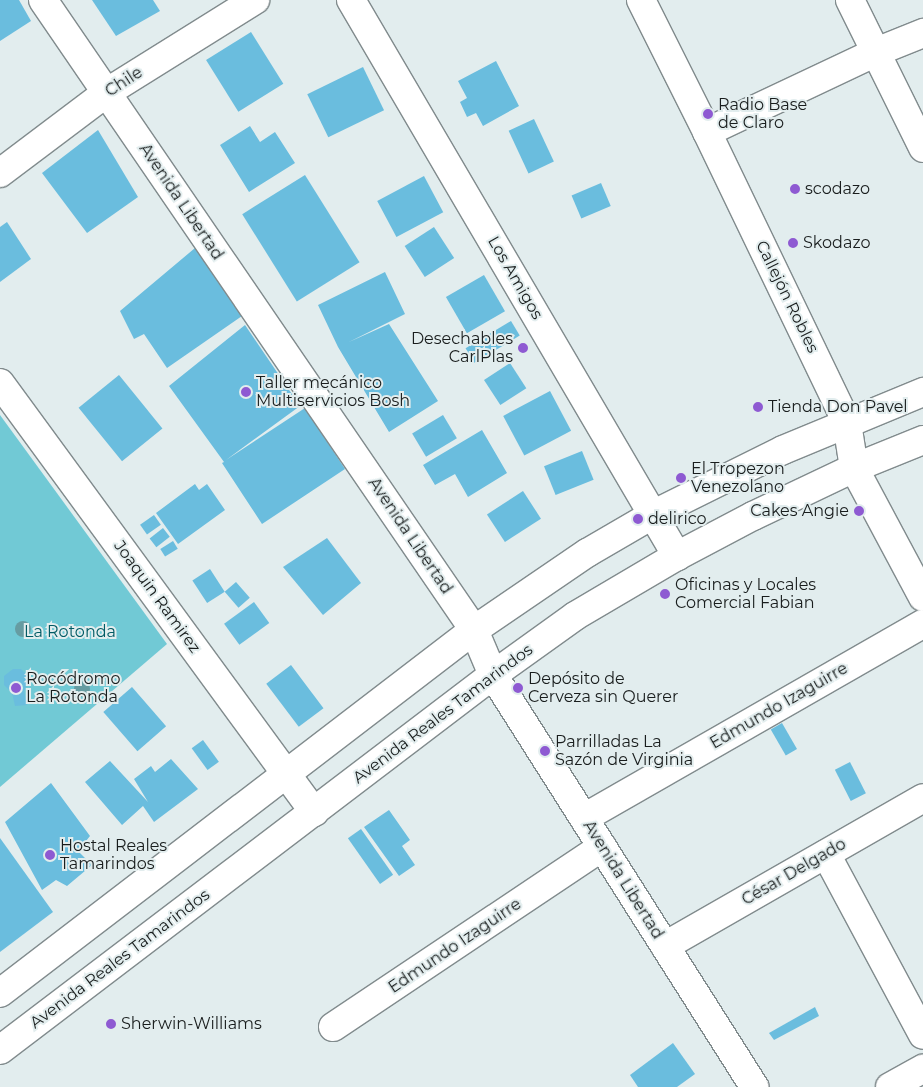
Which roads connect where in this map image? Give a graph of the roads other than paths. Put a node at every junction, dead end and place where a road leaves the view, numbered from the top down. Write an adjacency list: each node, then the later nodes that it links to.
1 (43, 0): 8 (street, Avenida Libertad)
2 (254, 0): 8 (street, Chile)
3 (351, 0): 17 (street, Los Amigos)
4 (641, 0): 9 (street, Callejón Robles)
5 (850, 0): 7 (street)
6 (923, 33): 7 (street)
7 (876, 52): 9 (street); 10 (street)
8 (106, 93): 11 (street, Chile); 21 (street, Avenida Libertad)
9 (708, 132): 14 (street, Callejón Robles)
10 (923, 148)
11 (0, 172)
12 (0, 383): 23 (street, Joaquin Ramirez)
13 (923, 392): 14 (street)
14 (847, 422): 16 (street, Callejón Robles); 17 (street)
15 (923, 440): 16 (street, Avenida Reales Tamarindos)
16 (854, 468): 18 (street, Avenida Reales Tamarindos); 19 (street, Callejón Robles)
17 (654, 514): 18 (street, Los Amigos); 21 (street)
18 (677, 556): 22 (street, Avenida Reales Tamarindos)
19 (923, 597)
20 (923, 624): 26 (street, Edmundo Izaguirre)
21 (474, 630): 22 (street, Avenida Libertad); 23 (street)
22 (493, 675): 25 (street, Avenida Reales Tamarindos); 26 (street, Avenida Libertad)
23 (286, 773): 25 (street, Joaquin Ramirez); 30 (street)
24 (923, 798): 28 (street, César Delgado)
25 (314, 812): 33 (street, Avenida Reales Tamarindos)
26 (584, 818): 27 (street, Avenida Libertad)
27 (602, 847): 29 (street, Avenida Libertad); 31 (street, Edmundo Izaguirre)
28 (826, 854): 29 (street, César Delgado); 32 (street)
29 (665, 946): 35 (street, Avenida Libertad)
30 (0, 993)
31 (333, 1028)
32 (923, 1035)
33 (0, 1050)
34 (923, 1069): 36 (street)
35 (754, 1087)
36 (890, 1087)

